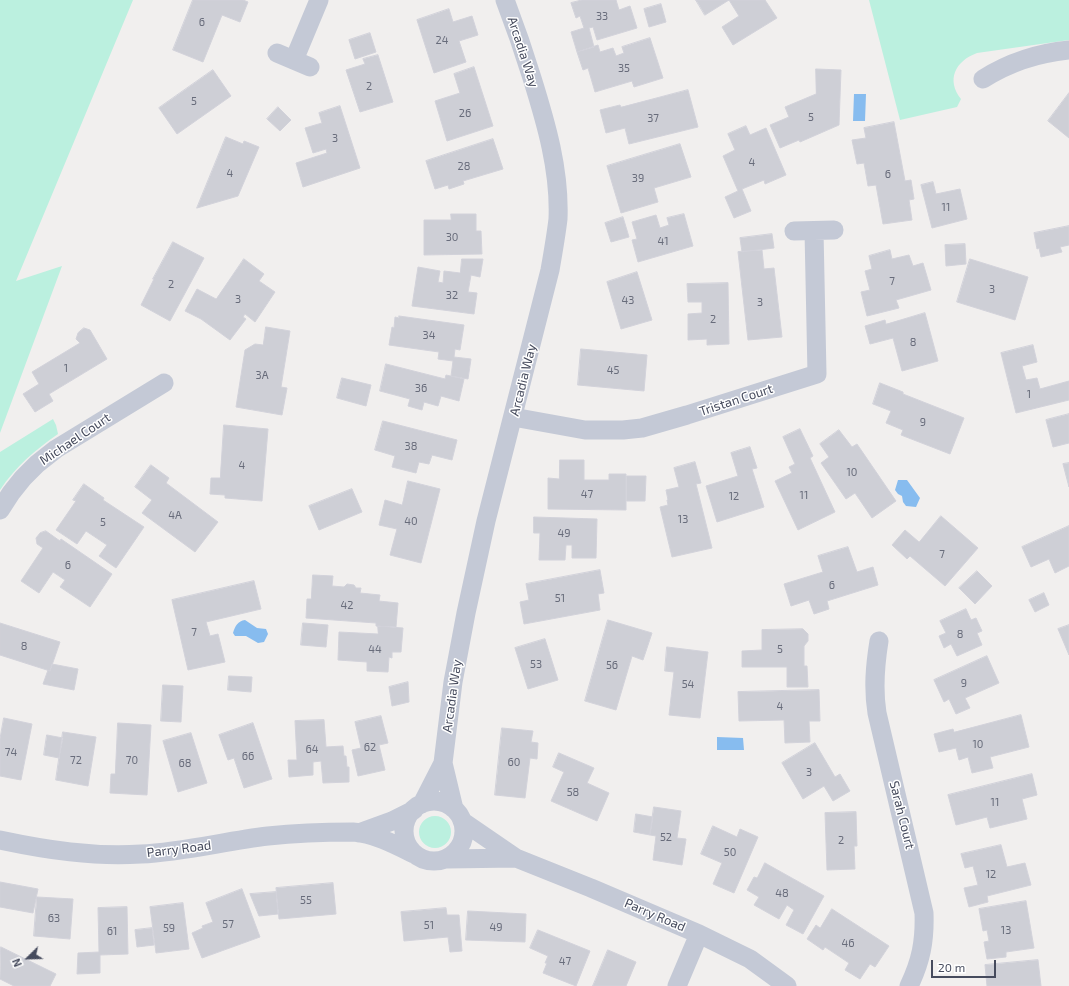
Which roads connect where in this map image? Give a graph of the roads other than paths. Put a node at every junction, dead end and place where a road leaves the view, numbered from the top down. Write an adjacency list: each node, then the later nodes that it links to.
1 (319, 0): 4 (street)
2 (505, 0): 10 (street, Arcadia Way)
3 (1069, 50): 5 (street)
4 (293, 60)
5 (983, 78)
6 (834, 230): 8 (street)
7 (794, 231): 8 (street)
8 (814, 231): 10 (street, Tristan Court)
9 (164, 383): 11 (street, Michael Court)
10 (513, 417): 13 (street, Arcadia Way)
11 (0, 510)
12 (879, 641): 24 (street, Sarah Court)
13 (444, 762): 14 (street, Arcadia Way); 15 (street, Arcadia Way)
14 (418, 807): 15 (street); 16 (street, Parry Road); 18 (street)
15 (458, 815): 19 (street); 20 (street, Parry Road)
16 (359, 833): 17 (street, Parry Road); 18 (street, Parry Road)
17 (0, 840)
18 (414, 854): 19 (street)
19 (447, 858): 20 (street, Parry Road)
20 (516, 858): 21 (street, Parry Road)
21 (699, 934): 22 (street); 23 (street, Parry Road)
22 (677, 986)
23 (787, 986)
24 (909, 986)

